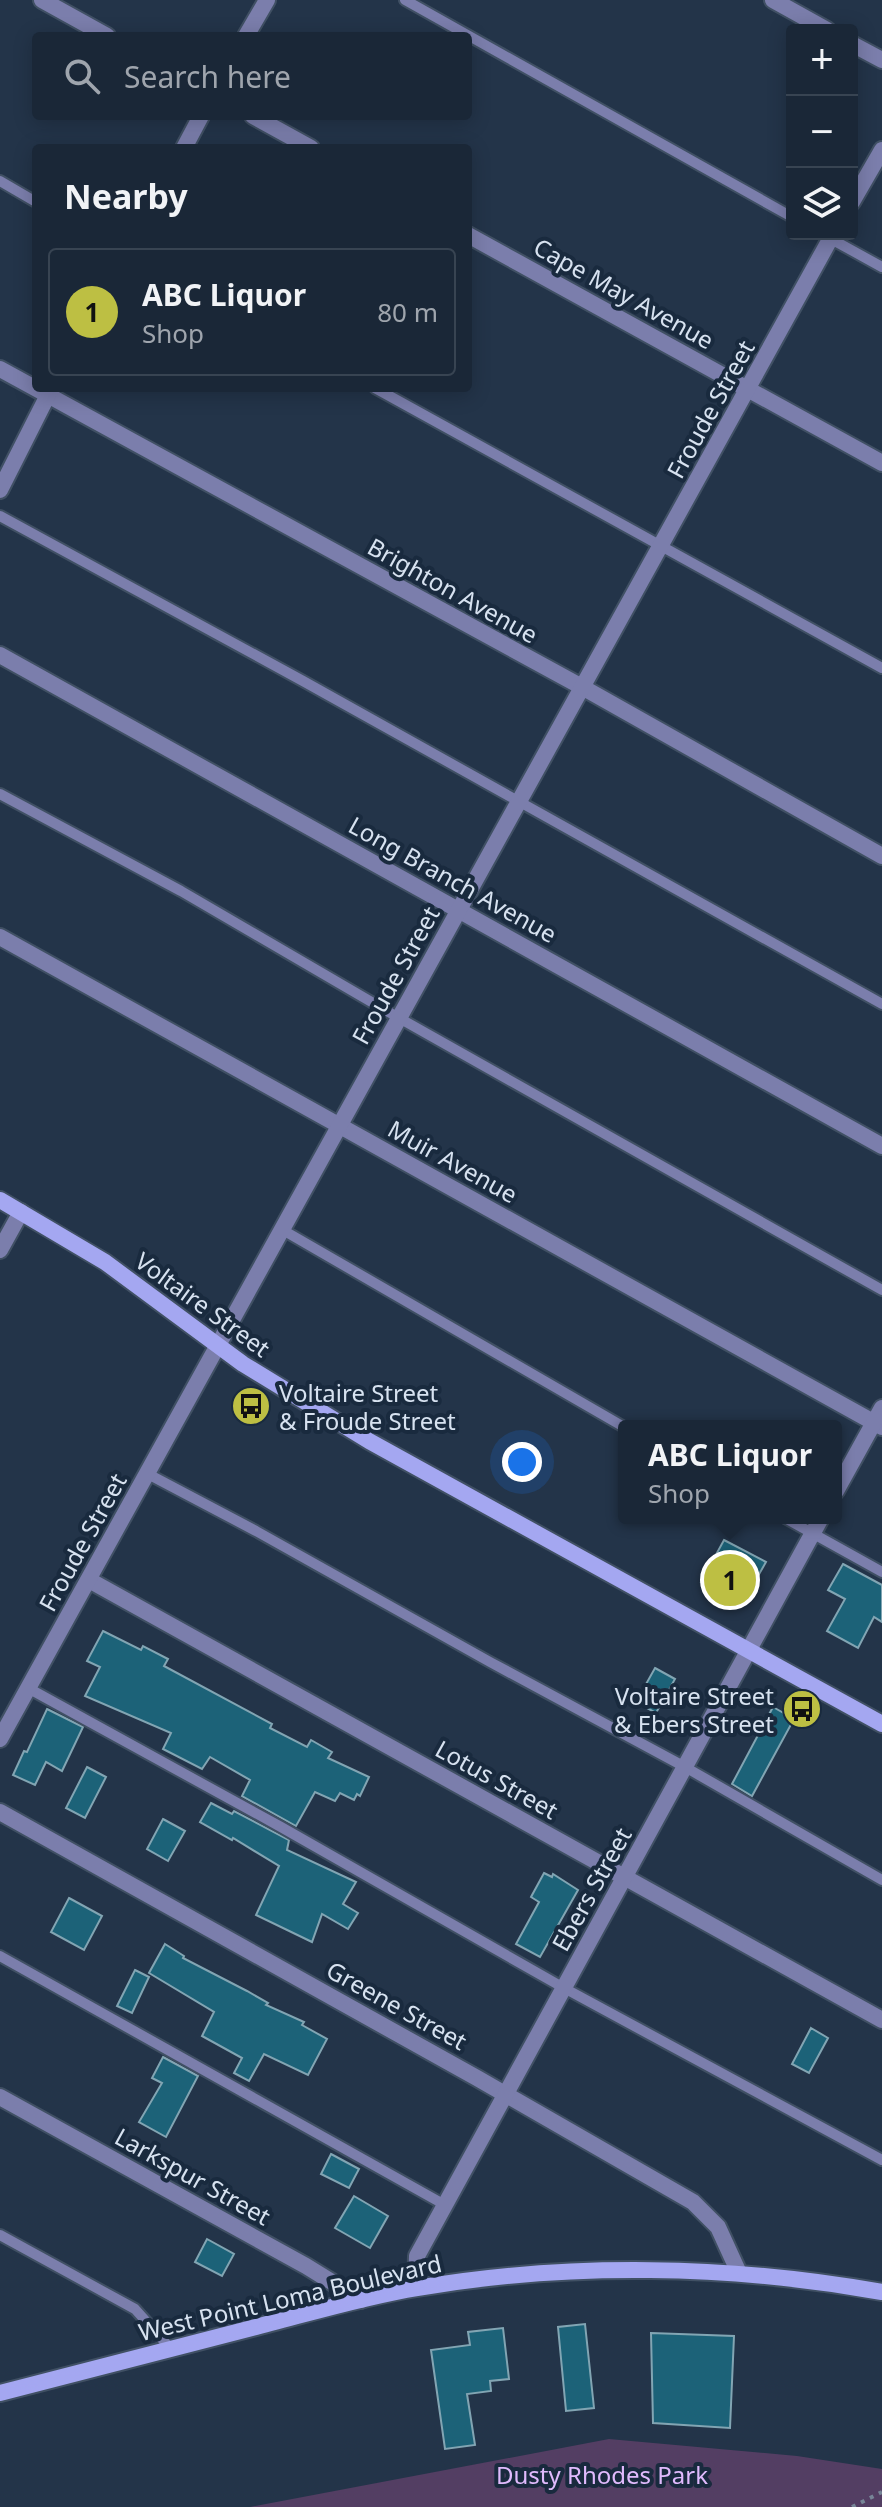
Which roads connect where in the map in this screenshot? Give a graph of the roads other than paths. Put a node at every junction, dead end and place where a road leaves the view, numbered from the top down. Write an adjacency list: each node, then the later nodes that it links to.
1 (42, 0): 6 (street)
2 (267, 0): 7 (street)
3 (405, 0): 8 (lane)
4 (773, 0): 5 (street)
5 (816, 24)
6 (100, 32)
7 (248, 32)
8 (462, 32)
9 (472, 38): 20 (lane)
10 (858, 47): 11 (street)
11 (882, 60)
12 (199, 120): 14 (street)
13 (260, 120): 15 (street)
14 (186, 144)
15 (304, 144)
16 (882, 150): 18 (street)
17 (0, 181): 19 (lane)
18 (858, 192)
19 (32, 200)
20 (786, 214)
21 (472, 237): 27 (street, Cape May Avenue)
22 (826, 240): 27 (street, Froude Street)
23 (837, 240): 24 (lane)
24 (882, 267)
25 (0, 369): 26 (street, Brighton Avenue)
26 (32, 384)
27 (748, 389): 30 (street, Cape May Avenue); 33 (street, Froude Street)
28 (50, 392): 31 (street); 36 (street, Brighton Avenue)
29 (382, 392): 33 (lane)
30 (882, 463)
31 (0, 490)
32 (0, 516): 38 (lane)
33 (663, 546): 35 (lane); 36 (street, Froude Street)
34 (0, 655): 40 (street, Long Branch Avenue)
35 (882, 668)
36 (582, 687): 38 (street, Froude Street); 39 (street, Brighton Avenue)
37 (0, 794): 43 (lane)
38 (517, 803): 40 (street, Froude Street); 42 (lane)
39 (882, 856)
40 (459, 910): 43 (street, Froude Street); 45 (street, Long Branch Avenue)
41 (0, 937): 44 (street, Muir Avenue)
42 (882, 1004)
43 (399, 1018): 44 (street, Froude Street); 50 (lane)
44 (339, 1125): 48 (street, Froude Street); 52 (street, Muir Avenue)
45 (882, 1146)
46 (0, 1200): 47 (main road, Voltaire Street)
47 (21, 1212): 49 (street); 51 (main road, Voltaire Street)
48 (281, 1229): 51 (street, Froude Street); 53 (lane)
49 (0, 1250)
50 (882, 1290)
51 (219, 1348): 54 (street, Froude Street); 61 (main road, Voltaire Street)
52 (879, 1419): 55 (street)
53 (618, 1424)
54 (148, 1474): 60 (street, Froude Street); 65 (lane)
55 (842, 1481)
56 (796, 1524): 58 (lane)
57 (818, 1524): 58 (street, Ebers Street)
58 (814, 1534): 59 (lane); 61 (street, Ebers Street)
59 (882, 1572)
60 (89, 1580): 62 (street, Froude Street); 67 (street, Lotus Street)
61 (748, 1651): 63 (main road, Voltaire Street); 65 (street, Ebers Street)
62 (28, 1688): 64 (street, Froude Street); 70 (lane)
63 (882, 1724)
64 (0, 1739)
65 (685, 1767): 67 (street, Ebers Street); 68 (lane)
66 (0, 1812): 72 (street, Greene Street)
67 (625, 1877): 70 (street, Ebers Street); 71 (street, Lotus Street)
68 (882, 1880)
69 (0, 1956): 75 (lane)
70 (564, 1988): 72 (street, Ebers Street); 74 (lane)
71 (882, 2020)
72 (506, 2094): 75 (street, Ebers Street); 77 (street, Greene Street)
73 (0, 2097): 80 (street, Larkspur Street)
74 (882, 2160)
75 (445, 2205): 78 (street, Ebers Street)
76 (0, 2235): 81 (lane)
77 (739, 2273): 78 (main road, West Point Loma Boulevard); 79 (main road, West Point Loma Boulevard)
78 (416, 2288): 80 (main road, West Point Loma Boulevard)
79 (882, 2292)
80 (361, 2300): 81 (main road, West Point Loma Boulevard)
81 (171, 2349): 82 (main road, West Point Loma Boulevard)
82 (0, 2393)

